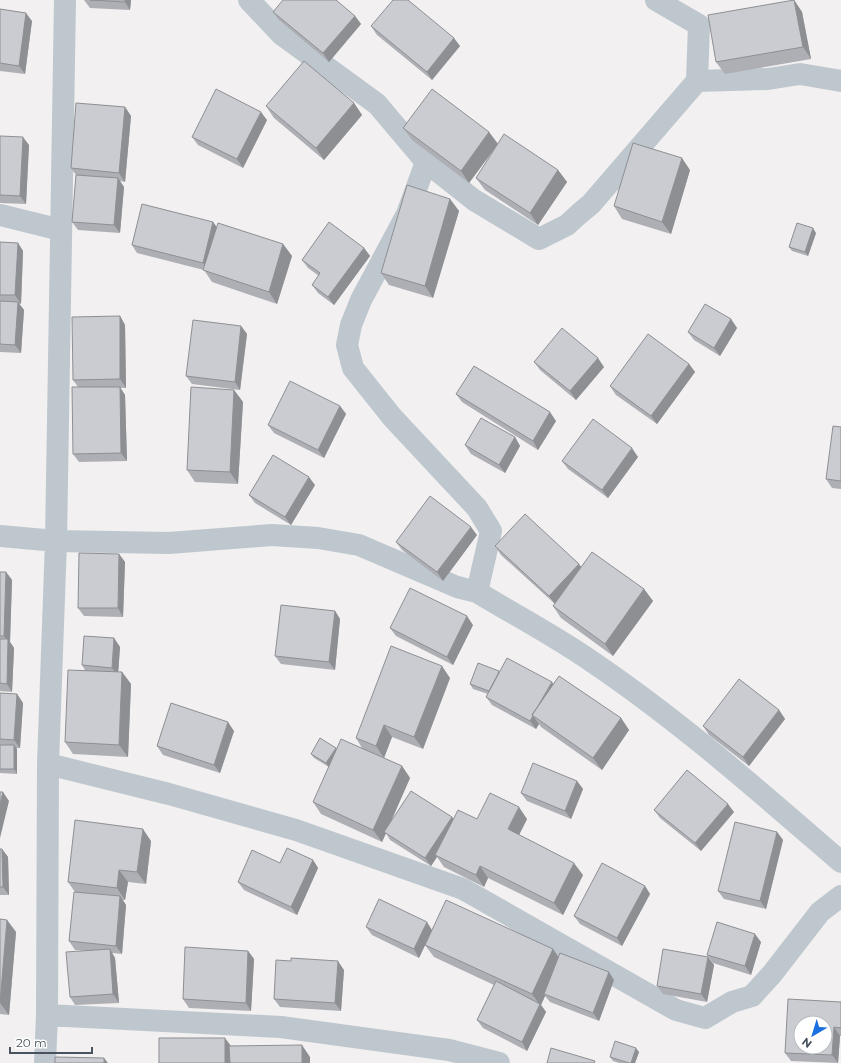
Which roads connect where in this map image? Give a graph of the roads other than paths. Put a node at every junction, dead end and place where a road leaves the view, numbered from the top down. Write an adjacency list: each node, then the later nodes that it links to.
1 (65, 0): 8 (street)
2 (249, 0): 6 (street)
3 (656, 0): 4 (street)
4 (697, 81): 5 (street); 6 (street)
5 (841, 81)
6 (426, 162): 11 (street)
7 (0, 215): 8 (street)
8 (61, 230): 10 (street)
9 (0, 536): 10 (street)
10 (56, 541): 11 (street); 12 (street)
11 (477, 592): 13 (street)
12 (48, 764): 14 (street); 15 (street)
13 (841, 862)
14 (841, 896)
15 (47, 1015): 16 (street); 17 (street)
16 (45, 1063)
17 (499, 1063)

